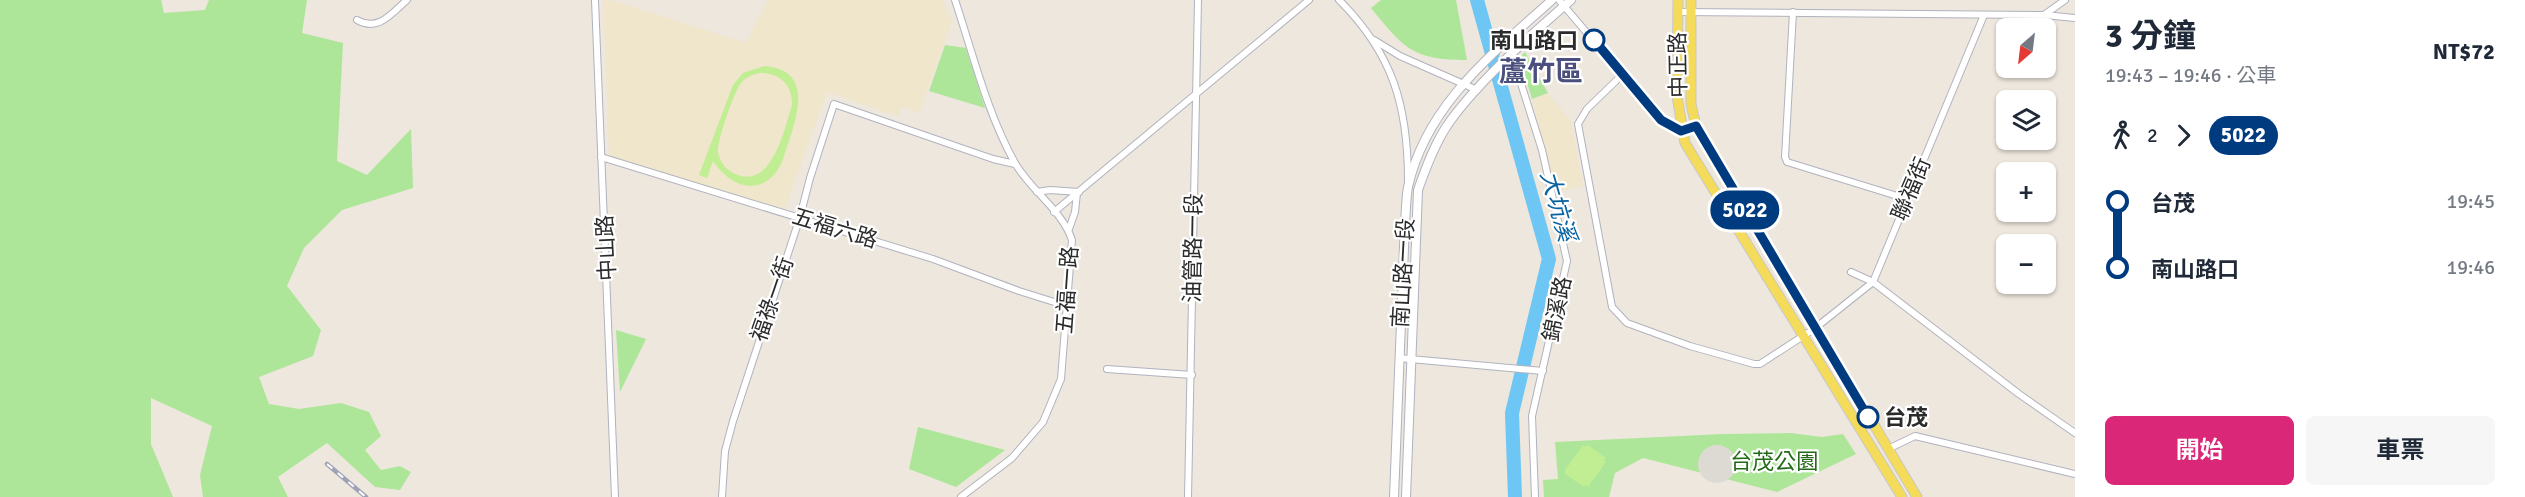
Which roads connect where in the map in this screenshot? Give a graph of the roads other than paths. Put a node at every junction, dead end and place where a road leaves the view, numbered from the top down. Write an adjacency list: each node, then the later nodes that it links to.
1 (407, 0): 18 (street)
2 (595, 0): 27 (street, 中山路)
3 (955, 0): 28 (street, 五福一路)
4 (1198, 0): 24 (street, 油管路一段)
5 (1309, 0): 24 (street)
6 (1340, 0): 19 (street)
7 (1552, 0): 22 (street, 南山路一段)
8 (1678, 0): 12 (main road, 中正路)
9 (1691, 0): 14 (main road, 中正路)
10 (2066, 0): 16 (street)
11 (1565, 2): 20 (street); 21 (street)
12 (1678, 12): 14 (street); 26 (main road, 中正路)
13 (1792, 12): 14 (street); 15 (street); 32 (street)
14 (1691, 13): 25 (main road, 中正路)
15 (1984, 15): 16 (street); 32 (street, 聯福街)
16 (2044, 15): 17 (street)
17 (2075, 18)
18 (357, 20)
19 (1374, 40): 22 (street); 29 (street)
20 (1509, 58): 23 (street, 南山路一段); 44 (street, 錦溪路)
21 (1623, 74): 26 (street); 40 (street, 聯福街)
22 (1464, 84): 23 (street); 29 (street, 南山路一段)
23 (1477, 90): 42 (street, 南山路一段)
24 (1195, 95): 31 (street); 45 (street, 油管路一段)
25 (1696, 126): 26 (street); 39 (main road, 中正路)
26 (1681, 131): 40 (main road, 中正路)
27 (601, 156): 34 (street, 五福六路); 49 (street, 中山路)
28 (1015, 164): 30 (street, 五福一路); 34 (street, 福祿一街)
29 (1408, 189): 41 (street, 南山路一段)
30 (1037, 192): 31 (street); 33 (street, 五福一路)
31 (1078, 192): 33 (street); 35 (street)
32 (1907, 199): 37 (street, 聯福街)
33 (1054, 212): 35 (street, 五福一路)
34 (800, 217): 38 (street, 五福六路); 50 (street, 福祿一街)
35 (1068, 229): 38 (street, 五福一路)
36 (1851, 272): 37 (street)
37 (1873, 282): 39 (street, 聯福街); 46 (street)
38 (1067, 306): 51 (street, 五福一路)
39 (1814, 329): 40 (street, 聯福街); 47 (main road, 中正路)
40 (1803, 335): 56 (main road, 中正路)
41 (1399, 358): 42 (street); 53 (street, 南山路一段)
42 (1410, 359): 44 (street); 54 (street, 南山路一段)
43 (1107, 369): 45 (street)
44 (1543, 371): 55 (street, 錦溪路)
45 (1192, 375): 52 (street, 油管路一段)
46 (2075, 433)
47 (1887, 448): 48 (street); 57 (main road, 中正路)
48 (2075, 474)
49 (615, 497)
50 (722, 497)
51 (961, 497)
52 (1188, 497)
53 (1394, 497)
54 (1406, 497)
55 (1535, 497)
56 (1902, 497)
57 (1917, 497)

